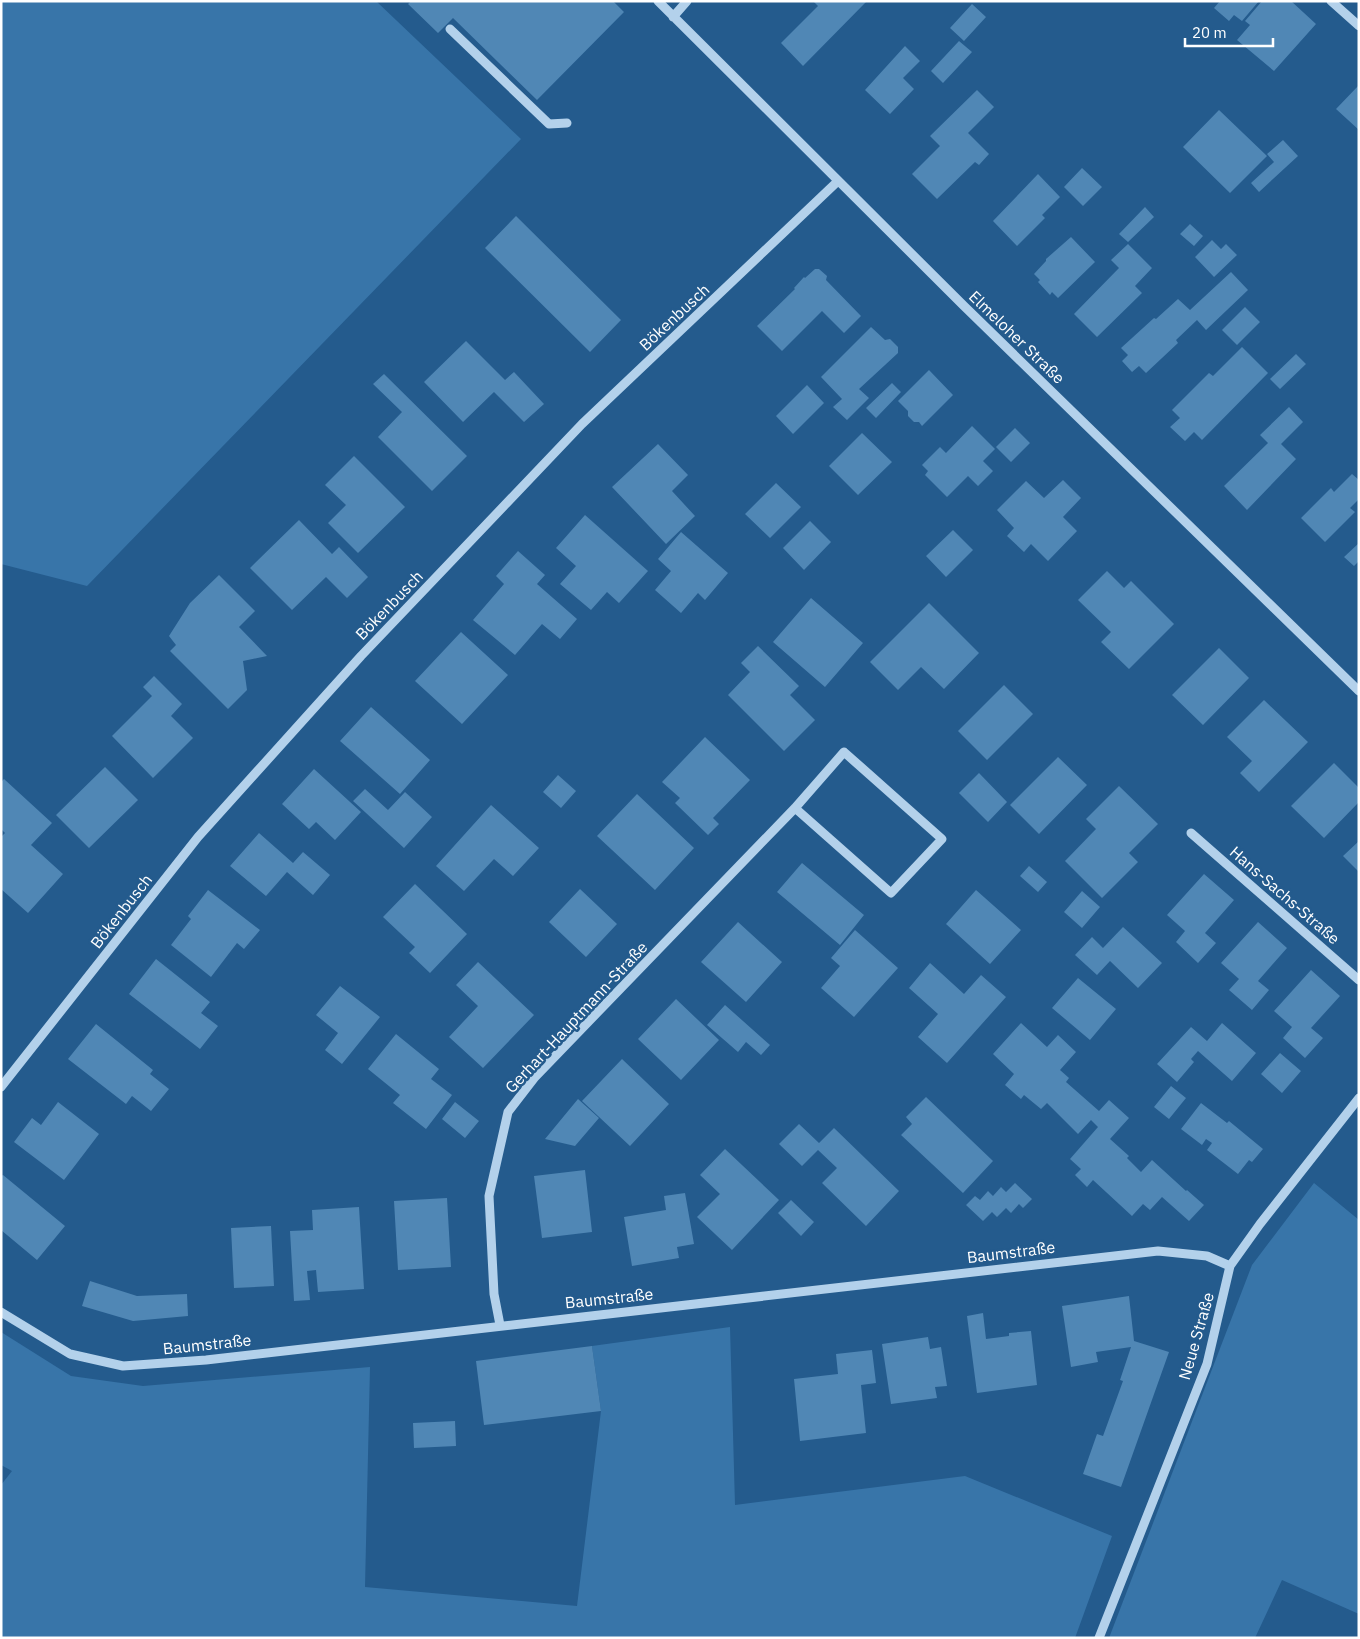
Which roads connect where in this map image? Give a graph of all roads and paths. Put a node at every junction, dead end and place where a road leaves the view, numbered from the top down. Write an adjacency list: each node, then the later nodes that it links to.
1 (658, 1): 4 (street, Elmeloher Straße)
2 (687, 1): 4 (street)
3 (1331, 1): 5 (street)
4 (673, 16): 8 (street, Elmeloher Straße)
5 (1359, 26)
6 (450, 28): 7 (street)
7 (567, 122)
8 (838, 181): 9 (street, Elmeloher Straße); 13 (street, Bökenbusch)
9 (1359, 691)
10 (795, 808): 10 (street, Gerhart-Hauptmann-Straße); 17 (street, Gerhart-Hauptmann-Straße)
11 (1191, 833): 12 (street, Hans-Sachs-Straße)
12 (1359, 980)
13 (1, 1087)
14 (1359, 1098): 15 (street, Neue Straße)
15 (1230, 1266): 17 (street, Baumstraße); 18 (street, Neue Straße)
16 (1, 1312): 17 (street, Baumstraße)
17 (500, 1326)
18 (1099, 1638)

